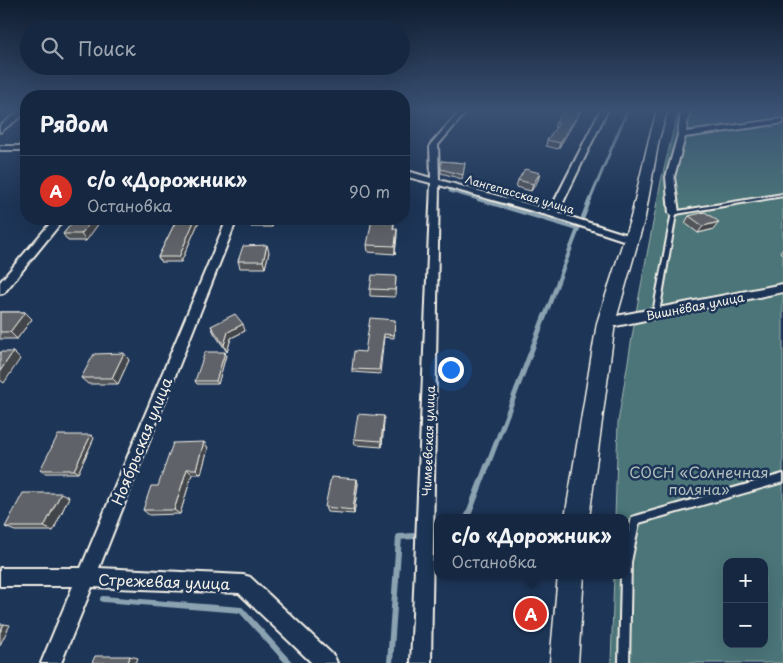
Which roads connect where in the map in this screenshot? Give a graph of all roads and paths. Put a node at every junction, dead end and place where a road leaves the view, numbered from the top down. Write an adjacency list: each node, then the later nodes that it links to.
1 (437, 142): 8 (street, Чимеевская улица)
2 (589, 142): 11 (street)
3 (653, 142): 14 (street)
4 (680, 142): 10 (street)
5 (0, 148): 6 (street)
6 (20, 148)
7 (410, 174): 8 (street, Лангепасская улица)
8 (435, 182): 11 (street, Лангепасская улица); 28 (street, Чимеевская улица)
9 (783, 195): 10 (lane)
10 (674, 213): 17 (lane)
11 (553, 214): 14 (street, Лангепасская улица)
12 (54, 225): 16 (street)
13 (230, 225): 23 (street, Ноябрьская улица)
14 (630, 239): 18 (street)
15 (783, 288): 17 (street, Вишнёвая улица)
16 (0, 290)
17 (656, 313): 18 (street, Вишнёвая улица)
18 (606, 323): 20 (street)
19 (783, 478): 21 (lane)
20 (578, 514)
21 (629, 548)
22 (0, 577): 23 (street, Стрежевая улица)
23 (85, 578): 26 (street, Ноябрьская улица); 27 (street, Стрежевая улица)
24 (571, 579): 29 (street)
25 (626, 579): 30 (lane)
26 (51, 663)
27 (327, 663)
28 (421, 663)
29 (564, 663)
30 (624, 663)

